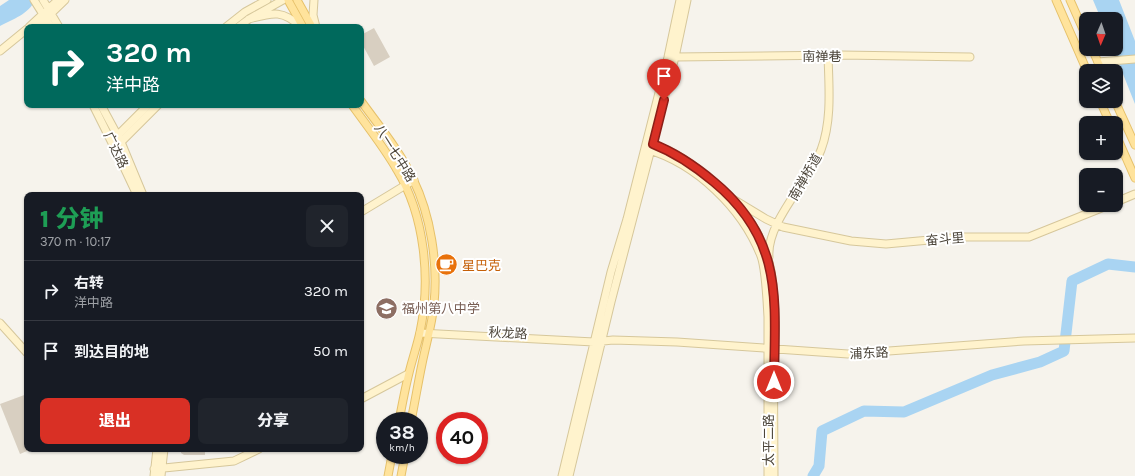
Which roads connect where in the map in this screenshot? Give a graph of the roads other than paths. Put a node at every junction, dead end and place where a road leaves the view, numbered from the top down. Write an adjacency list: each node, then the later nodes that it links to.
1 (34, 0): 16 (street)
2 (43, 0): 16 (street)
3 (58, 0): 16 (street)
4 (65, 0): 16 (street)
5 (259, 0): 15 (street)
6 (267, 0): 15 (street)
7 (283, 0): 17 (street)
8 (288, 0): 26 (main road)
9 (297, 0): 27 (main road)
10 (314, 0): 28 (street)
11 (680, 0): 49 (street)
12 (687, 0): 35 (street)
13 (1056, 0): 39 (main road)
14 (1070, 0): 18 (main road)
15 (245, 12): 23 (street)
16 (48, 14): 19 (street); 20 (street); 21 (street); 22 (street)
17 (249, 19): 24 (street); 25 (street)
18 (1079, 20)
19 (33, 24)
20 (40, 24)
21 (50, 24)
22 (56, 24)
23 (230, 24)
24 (242, 24)
25 (298, 24)
26 (300, 24)
27 (310, 24)
28 (316, 24)
29 (24, 31): 31 (street)
30 (24, 37): 34 (street)
31 (0, 51)
32 (828, 56): 35 (street, 南禅巷); 36 (street, 南禅巷); 61 (street, 南禅桥道)
33 (1095, 56): 38 (main road)
34 (0, 57)
35 (675, 57): 49 (street)
36 (970, 57)
37 (1135, 59): 38 (street)
38 (1098, 62)
39 (1084, 64)
40 (364, 104): 52 (main road, 八一七中路)
41 (95, 108): 47 (street, 广达路)
42 (102, 108): 47 (street, 广达路)
43 (145, 108): 47 (street)
44 (155, 108): 47 (street)
45 (354, 108): 53 (main road, 八一七中路)
46 (1118, 108): 48 (main road)
47 (116, 142): 54 (street, 广达路); 55 (street, 广达路)
48 (1135, 145)
49 (648, 146): 57 (street, 太平二路); 67 (street); 69 (street, 太平二路)
50 (1123, 151): 51 (main road)
51 (1135, 178)
52 (414, 180): 53 (street); 65 (main road, 八一七中路)
53 (405, 185): 59 (street); 64 (main road, 八一七中路)
54 (136, 192)
55 (141, 192)
56 (1135, 194): 58 (street)
57 (733, 199): 61 (street, 奋斗里); 62 (street, 太平二路)
58 (1123, 199)
59 (364, 210)
60 (1092, 212): 61 (street, 奋斗里)
61 (777, 225): 62 (street, 南禅桥道)
62 (769, 262): 69 (street, 太平二路)
63 (0, 323): 68 (street)
64 (420, 330): 65 (street, 秋龙路); 70 (main road, 八一七中路)
65 (430, 331): 67 (street, 秋龙路); 73 (main road, 八一七中路)
66 (1135, 338): 69 (street, 浦东路)
67 (597, 340): 69 (street, 浦东路); 82 (street); 83 (street)
68 (24, 350)
69 (771, 350): 84 (street, 太平二路); 85 (street, 太平二路)
70 (408, 374): 71 (street); 72 (main road, 八一七中路)
71 (364, 397)
72 (401, 412)
73 (413, 412)
74 (157, 452): 79 (street)
75 (163, 452): 79 (street)
76 (253, 452): 79 (street)
77 (390, 464): 80 (main road)
78 (403, 464): 81 (main road)
79 (158, 472)
80 (388, 476)
81 (401, 476)
82 (562, 476)
83 (569, 476)
84 (768, 476)
85 (774, 476)

